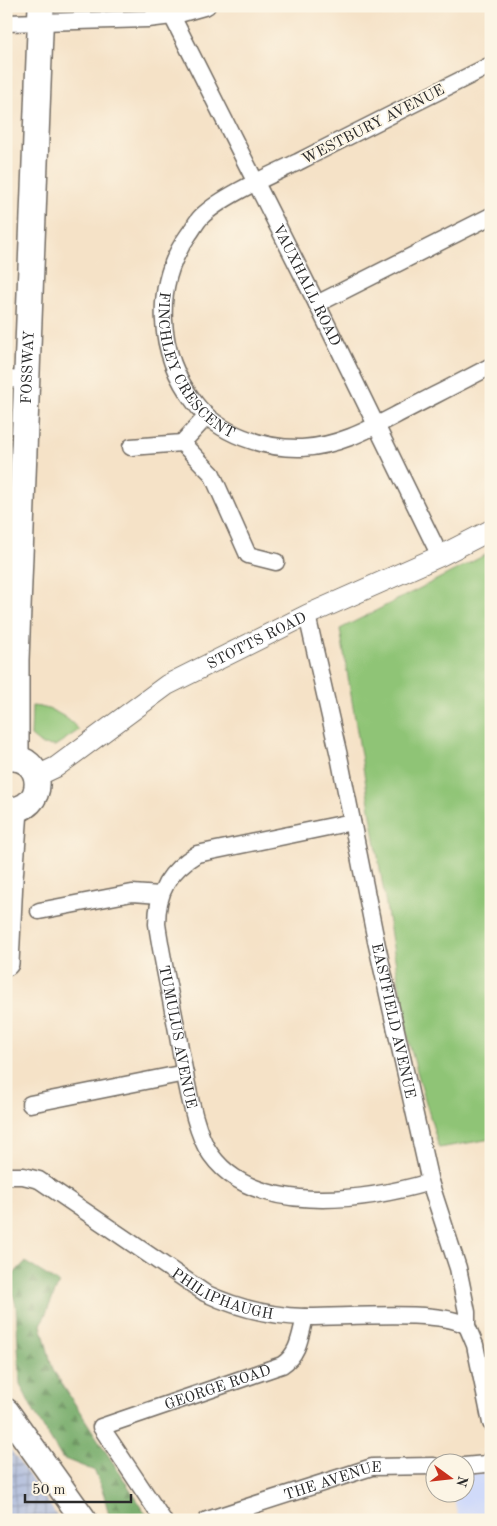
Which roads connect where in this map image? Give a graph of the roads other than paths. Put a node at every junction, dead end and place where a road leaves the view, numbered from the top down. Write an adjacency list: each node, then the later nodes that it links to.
1 (206, 6): 3 (street)
2 (41, 14): 3 (street); 4 (street); 10 (main road, FOSSWAY)
3 (172, 16): 6 (street, VAUXHALL ROAD)
4 (6, 23)
5 (491, 65): 6 (street, WESTBURY AVENUE)
6 (255, 183): 8 (street, VAUXHALL ROAD); 11 (street, FINCHLEY CRESCENT)
7 (491, 216): 8 (street)
8 (317, 304): 12 (street, VAUXHALL ROAD)
9 (491, 366): 12 (street, FINCHLEY CRESCENT)
10 (17, 379): 19 (main road, FOSSWAY)
11 (207, 416): 12 (street, FINCHLEY CRESCENT); 13 (street)
12 (376, 425): 16 (street, VAUXHALL ROAD)
13 (182, 443): 14 (street); 17 (street)
14 (131, 447)
15 (491, 530): 16 (street, STOTTS ROAD)
16 (440, 556): 18 (street, STOTTS ROAD)
17 (276, 562)
18 (306, 616): 20 (street, STOTTS ROAD); 22 (street, EASTFIELD AVENUE)
19 (11, 758): 20 (main road, FOSSWAY)
20 (36, 776): 21 (main road)
21 (11, 810): 25 (main road)
22 (352, 822): 23 (street, TUMULUS AVENUE); 29 (street, EASTFIELD AVENUE)
23 (160, 895): 24 (street); 26 (street, TUMULUS AVENUE)
24 (39, 911)
25 (6, 964)
26 (185, 1073): 27 (street); 29 (street, TUMULUS AVENUE)
27 (30, 1104)
28 (6, 1176): 30 (street, PHILIPHAUGH)
29 (430, 1182): 31 (street, EASTFIELD AVENUE)
30 (305, 1317): 31 (street, PHILIPHAUGH); 38 (street, GEORGE ROAD)
31 (467, 1326): 33 (street, EASTFIELD AVENUE)
32 (6, 1411): 37 (main road)
33 (491, 1423)
34 (491, 1460): 35 (street)
35 (474, 1465)
36 (424, 1466): 39 (street, THE AVENUE)
37 (84, 1520)
38 (163, 1520)
39 (207, 1520)

